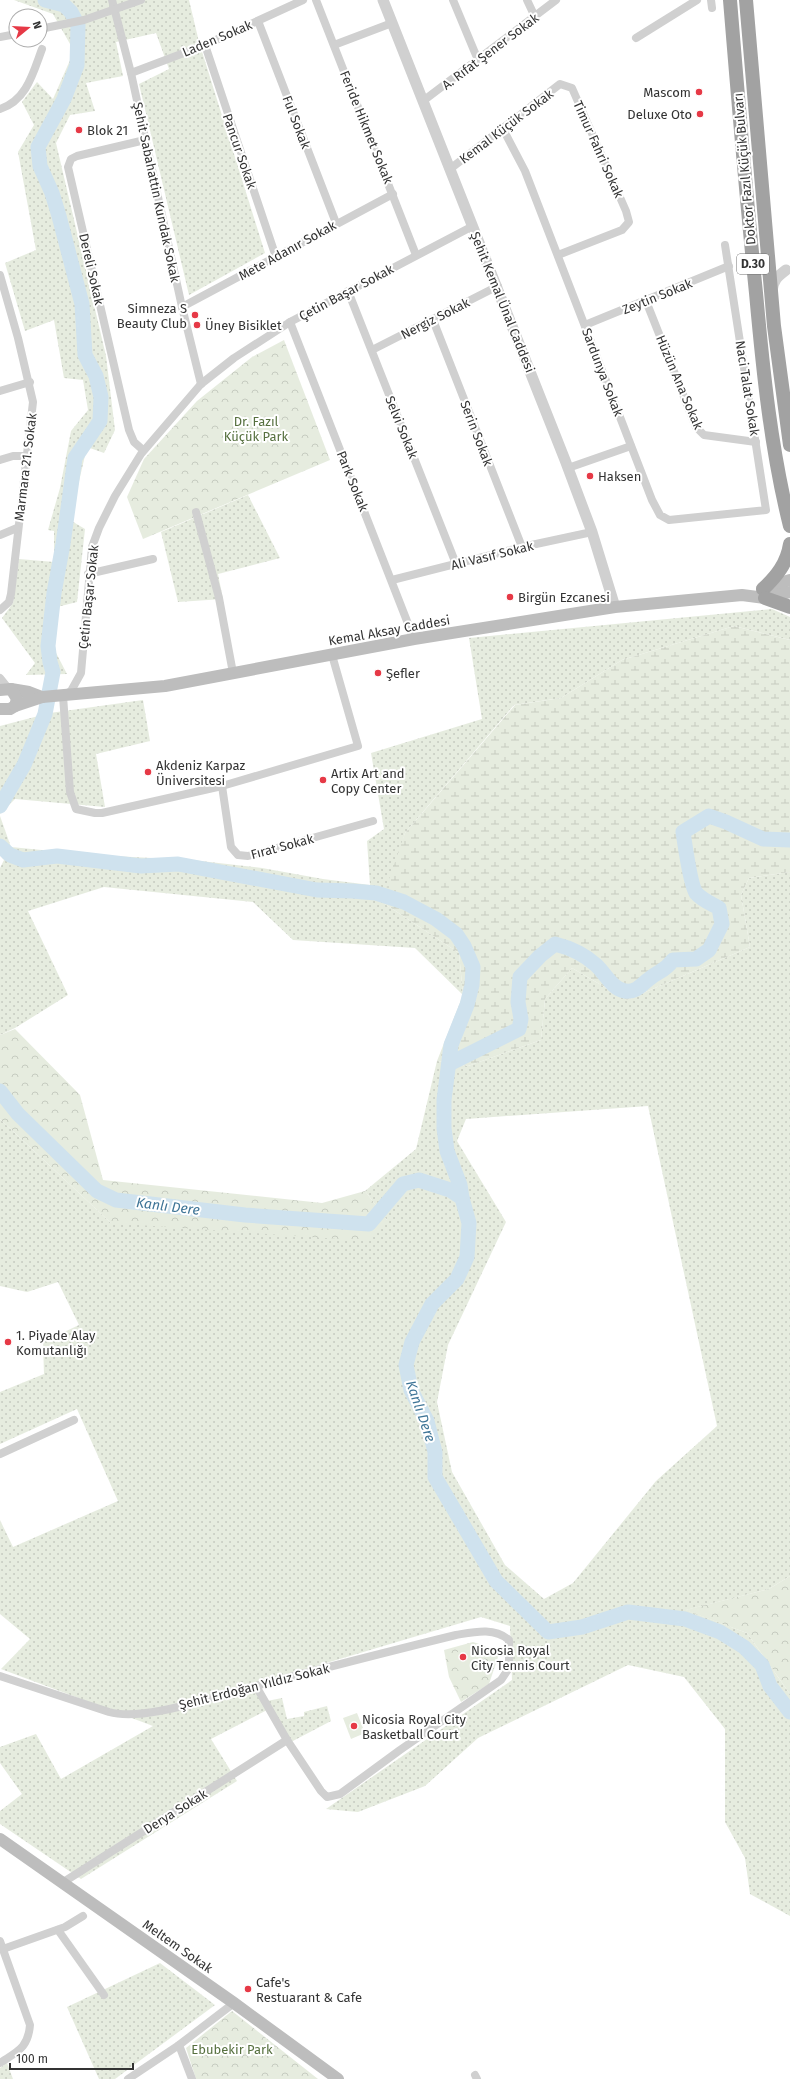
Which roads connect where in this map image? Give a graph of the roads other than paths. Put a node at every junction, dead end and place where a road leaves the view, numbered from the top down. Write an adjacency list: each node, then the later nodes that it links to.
1 (112, 0): 12 (street, Şehit Sabahattin Kundak Sokak)
2 (141, 0): 12 (street)
3 (303, 0): 14 (street, Laden Sokak)
4 (316, 0): 19 (street, Feride Hikmet Sokak)
5 (383, 0): 15 (street, Şehit Kemal Ünal Caddesi)
6 (453, 0): 21 (street)
7 (527, 0): 13 (street)
8 (556, 0): 13 (street, A. Rıfat Şener Sokak)
9 (697, 0): 17 (street)
10 (730, 0): 61 (highway, Doktor Fazıl Küçük Bulvarı / D.30)
11 (746, 0): 36 (highway, Doktor Fazıl Küçük Bulvarı / D.30)
12 (114, 11): 16 (street); 22 (street, Şehit Sabahattin Kundak Sokak)
13 (535, 17): 21 (street, A. Rıfat Şener Sokak)
14 (258, 21): 18 (street, Laden Sokak); 30 (street, Ful Sokak)
15 (392, 23): 19 (street); 24 (street, Şehit Kemal Ünal Caddesi)
16 (48, 28)
17 (636, 38)
18 (205, 44): 22 (street, Laden Sokak); 35 (street, Pancur Sokak)
19 (334, 45): 29 (street, Feride Hikmet Sokak)
20 (42, 49): 25 (street)
21 (478, 60): 24 (street, A. Rıfat Şener Sokak)
22 (131, 73): 27 (street, Şehit Sabahattin Kundak Sokak)
23 (560, 84): 26 (street, Kemal Küçük Sokak); 34 (street, Timur Fahri Sokak)
24 (423, 101): 28 (street, Şehit Kemal Ünal Caddesi)
25 (0, 109)
26 (503, 129): 28 (street, Kemal Küçük Sokak); 34 (street, Sardunya Sokak)
27 (145, 140): 44 (street, Şehit Sabahattin Kundak Sokak); 55 (street, Dereli Sokak)
28 (450, 169): 31 (street, Şehit Kemal Ünal Caddesi)
29 (393, 194): 30 (street, Mete Adanır Sokak); 33 (street, Feride Hikmet Sokak)
30 (336, 223): 35 (street, Mete Adanır Sokak)
31 (473, 226): 33 (street, Çetin Başar Sokak); 40 (street, Şehit Kemal Ünal Caddesi)
32 (725, 245): 37 (street, Naci Talat Sokak)
33 (416, 255): 41 (street, Çetin Başar Sokak)
34 (558, 255): 47 (street, Sardunya Sokak)
35 (276, 256): 44 (street, Mete Adanır Sokak)
36 (767, 256): 38 (street); 42 (highway, Doktor Fazıl Küçük Bulvarı / D.30)
37 (729, 266): 43 (street, Zeytin Sokak); 52 (street, Naci Talat Sokak)
38 (788, 269): 42 (street)
39 (0, 275): 49 (street, Marmara 21. Sokak)
40 (498, 286): 45 (street, Nergiz Sokak); 58 (street, Şehit Kemal Ünal Caddesi)
41 (348, 291): 46 (street, Çetin Başar Sokak); 48 (street, Selvi Sokak)
42 (771, 295): 53 (highway, Doktor Fazıl Küçük Bulvarı / D.30)
43 (646, 301): 47 (street, Zeytin Sokak); 52 (street, Hüzün Ana Sokak)
44 (182, 307): 50 (street, Şehit Sabahattin Kundak Sokak)
45 (433, 320): 48 (street, Nergiz Sokak); 66 (street, Serin Sokak)
46 (290, 322): 50 (street, Çetin Başar Sokak); 70 (street, Park Sokak)
47 (585, 325): 54 (street, Sardunya Sokak)
48 (372, 350): 68 (street, Selvi Sokak)
49 (30, 382): 51 (street); 56 (street, Marmara 21. Sokak)
50 (201, 384): 55 (street, Çetin Başar Sokak)
51 (0, 391)
52 (756, 442): 59 (street, Naci Talat Sokak)
53 (790, 445)
54 (631, 446): 58 (street); 59 (street, Sardunya Sokak)
55 (144, 450): 69 (street, Çetin Başar Sokak)
56 (26, 456): 57 (street); 62 (street, Marmara 21. Sokak)
57 (0, 460)
58 (568, 468): 63 (street, Şehit Kemal Ünal Caddesi)
59 (766, 510)
60 (196, 512): 79 (street)
61 (790, 526)
62 (17, 528): 64 (street); 76 (street, Marmara 21. Sokak)
63 (592, 532): 66 (street, Ali Vasıf Sokak); 74 (street, Şehit Kemal Ünal Caddesi)
64 (0, 535)
65 (790, 544): 73 (highway)
66 (522, 547): 68 (street, Ali Vasıf Sokak)
67 (153, 559): 69 (street)
68 (456, 564): 70 (street, Ali Vasıf Sokak)
69 (88, 574): 82 (street, Çetin Başar Sokak)
70 (392, 580): 77 (street, Park Sokak)
71 (790, 580): 73 (main road, Kemal Aksay Caddesi)
72 (790, 592): 73 (main road, Kemal Aksay Caddesi)
73 (764, 593): 74 (main road, Kemal Aksay Caddesi); 75 (highway)
74 (615, 607): 77 (main road, Kemal Aksay Caddesi)
75 (790, 607)
76 (0, 610)
77 (414, 639): 78 (main road, Kemal Aksay Caddesi)
78 (332, 655): 79 (main road, Kemal Aksay Caddesi); 85 (street)
79 (233, 673): 82 (main road, Kemal Aksay Caddesi)
80 (0, 678): 81 (street)
81 (6, 689): 83 (main road, Kemal Aksay Caddesi); 84 (main road)
82 (63, 696): 83 (main road, Kemal Aksay Caddesi); 85 (street)
83 (42, 697): 84 (main road, Kemal Aksay Caddesi)
84 (5, 709)
85 (222, 786): 86 (street, Fırat Sokak)
86 (373, 821)
87 (74, 1420): 88 (street)
88 (0, 1454)
89 (0, 1676): 90 (street, Şehit Erdoğan Yıldız Sokak)
90 (256, 1686): 91 (street); 91 (street, Şehit Erdoğan Yıldız Sokak)
91 (287, 1740): 93 (street, Derya Sokak)
92 (0, 1838): 93 (main road, Meltem Sokak)
93 (62, 1882): 99 (main road, Meltem Sokak)
94 (83, 1916): 95 (street)
95 (58, 1930): 97 (street); 98 (street)
96 (0, 1941): 97 (street)
97 (3, 1949): 101 (street)
98 (104, 1995)
99 (234, 2003): 100 (street); 104 (main road, Meltem Sokak)
100 (178, 2045): 102 (street); 103 (street)
101 (0, 2063)
102 (128, 2079)
103 (192, 2079)
104 (338, 2079)

